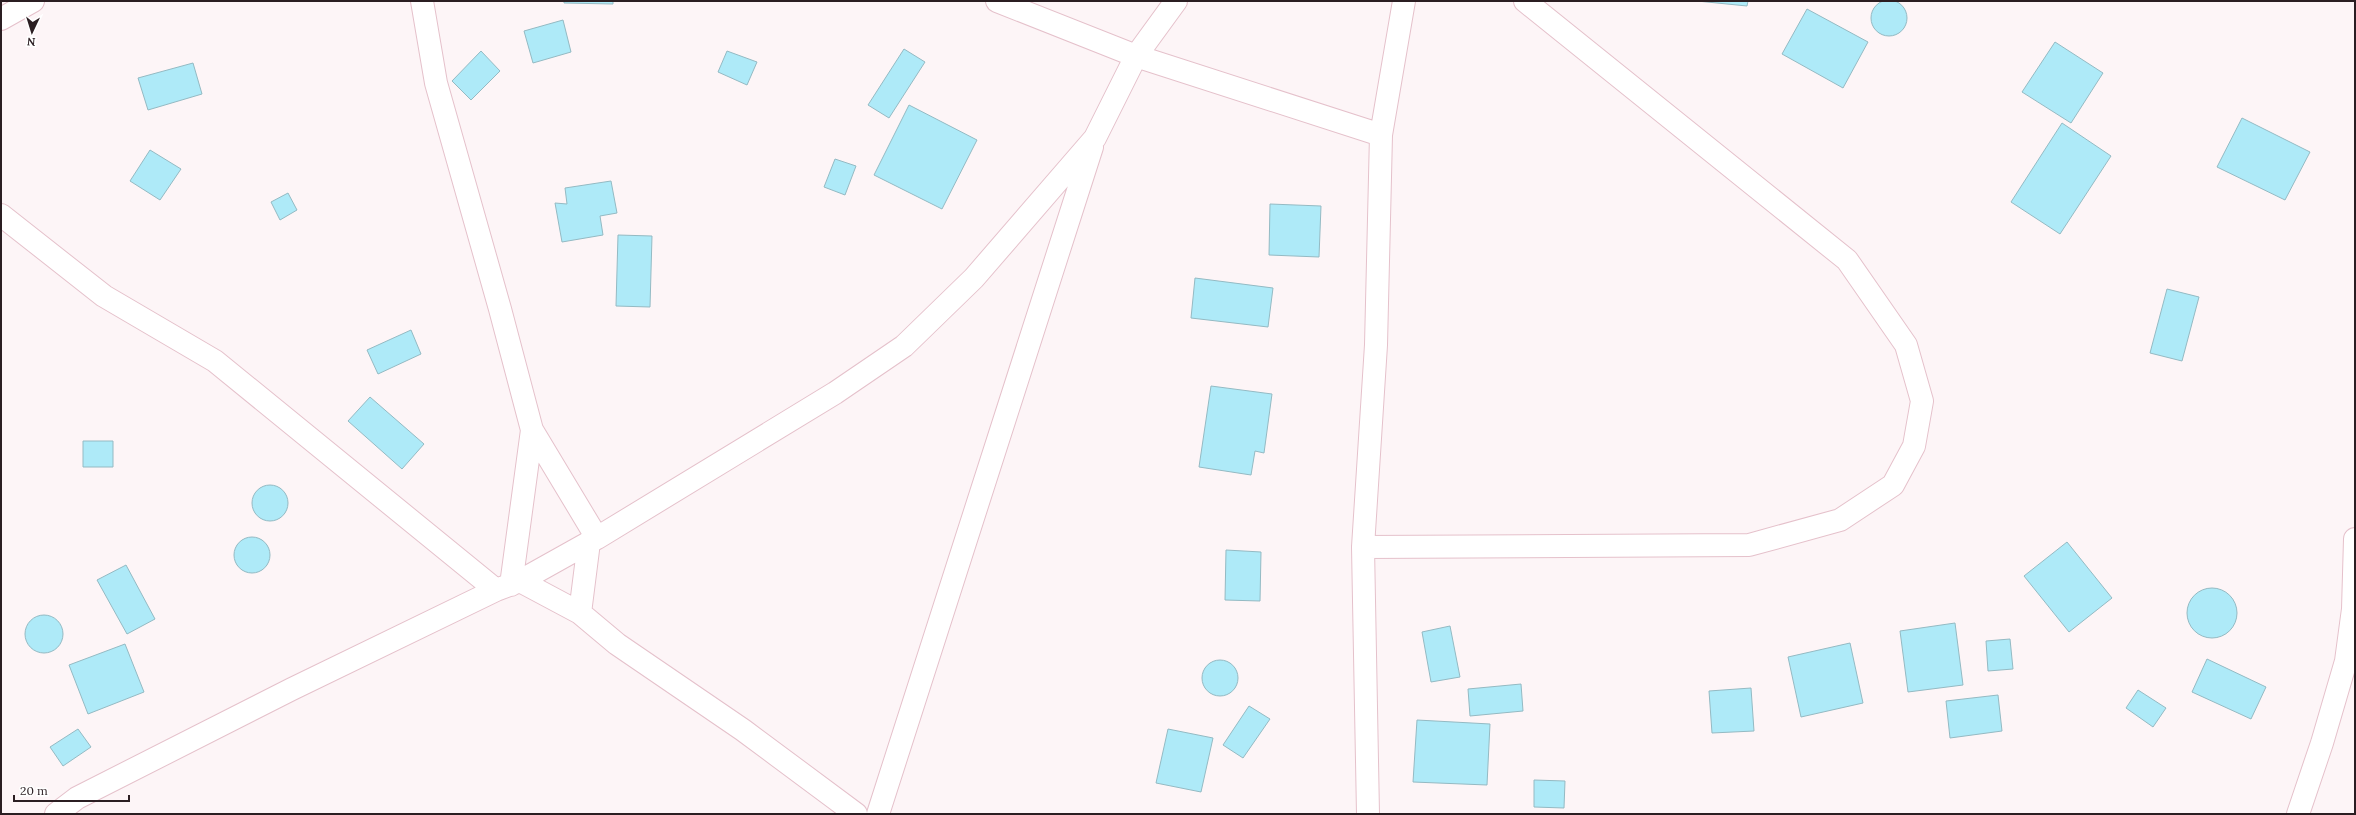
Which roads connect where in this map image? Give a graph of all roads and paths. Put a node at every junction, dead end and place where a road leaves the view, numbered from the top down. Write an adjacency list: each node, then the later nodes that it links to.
1 (33, 1): 7 (street)
2 (422, 1): 12 (street)
3 (997, 1): 8 (street)
4 (1176, 1): 8 (street)
5 (1404, 1): 9 (street)
6 (1525, 1): 14 (street)
7 (1, 19)
8 (1136, 56): 9 (street); 10 (street)
9 (1381, 135): 14 (street)
10 (1095, 138): 13 (street); 20 (street)
11 (1, 215): 16 (street)
12 (532, 430): 13 (street); 16 (street)
13 (593, 540): 16 (street); 17 (street)
14 (1363, 547): 21 (street)
15 (2354, 549): 22 (street)
16 (509, 585): 17 (street); 18 (street)
17 (580, 613): 19 (street)
18 (56, 814)
19 (856, 814)
20 (878, 814)
21 (1368, 814)
22 (2298, 814)

